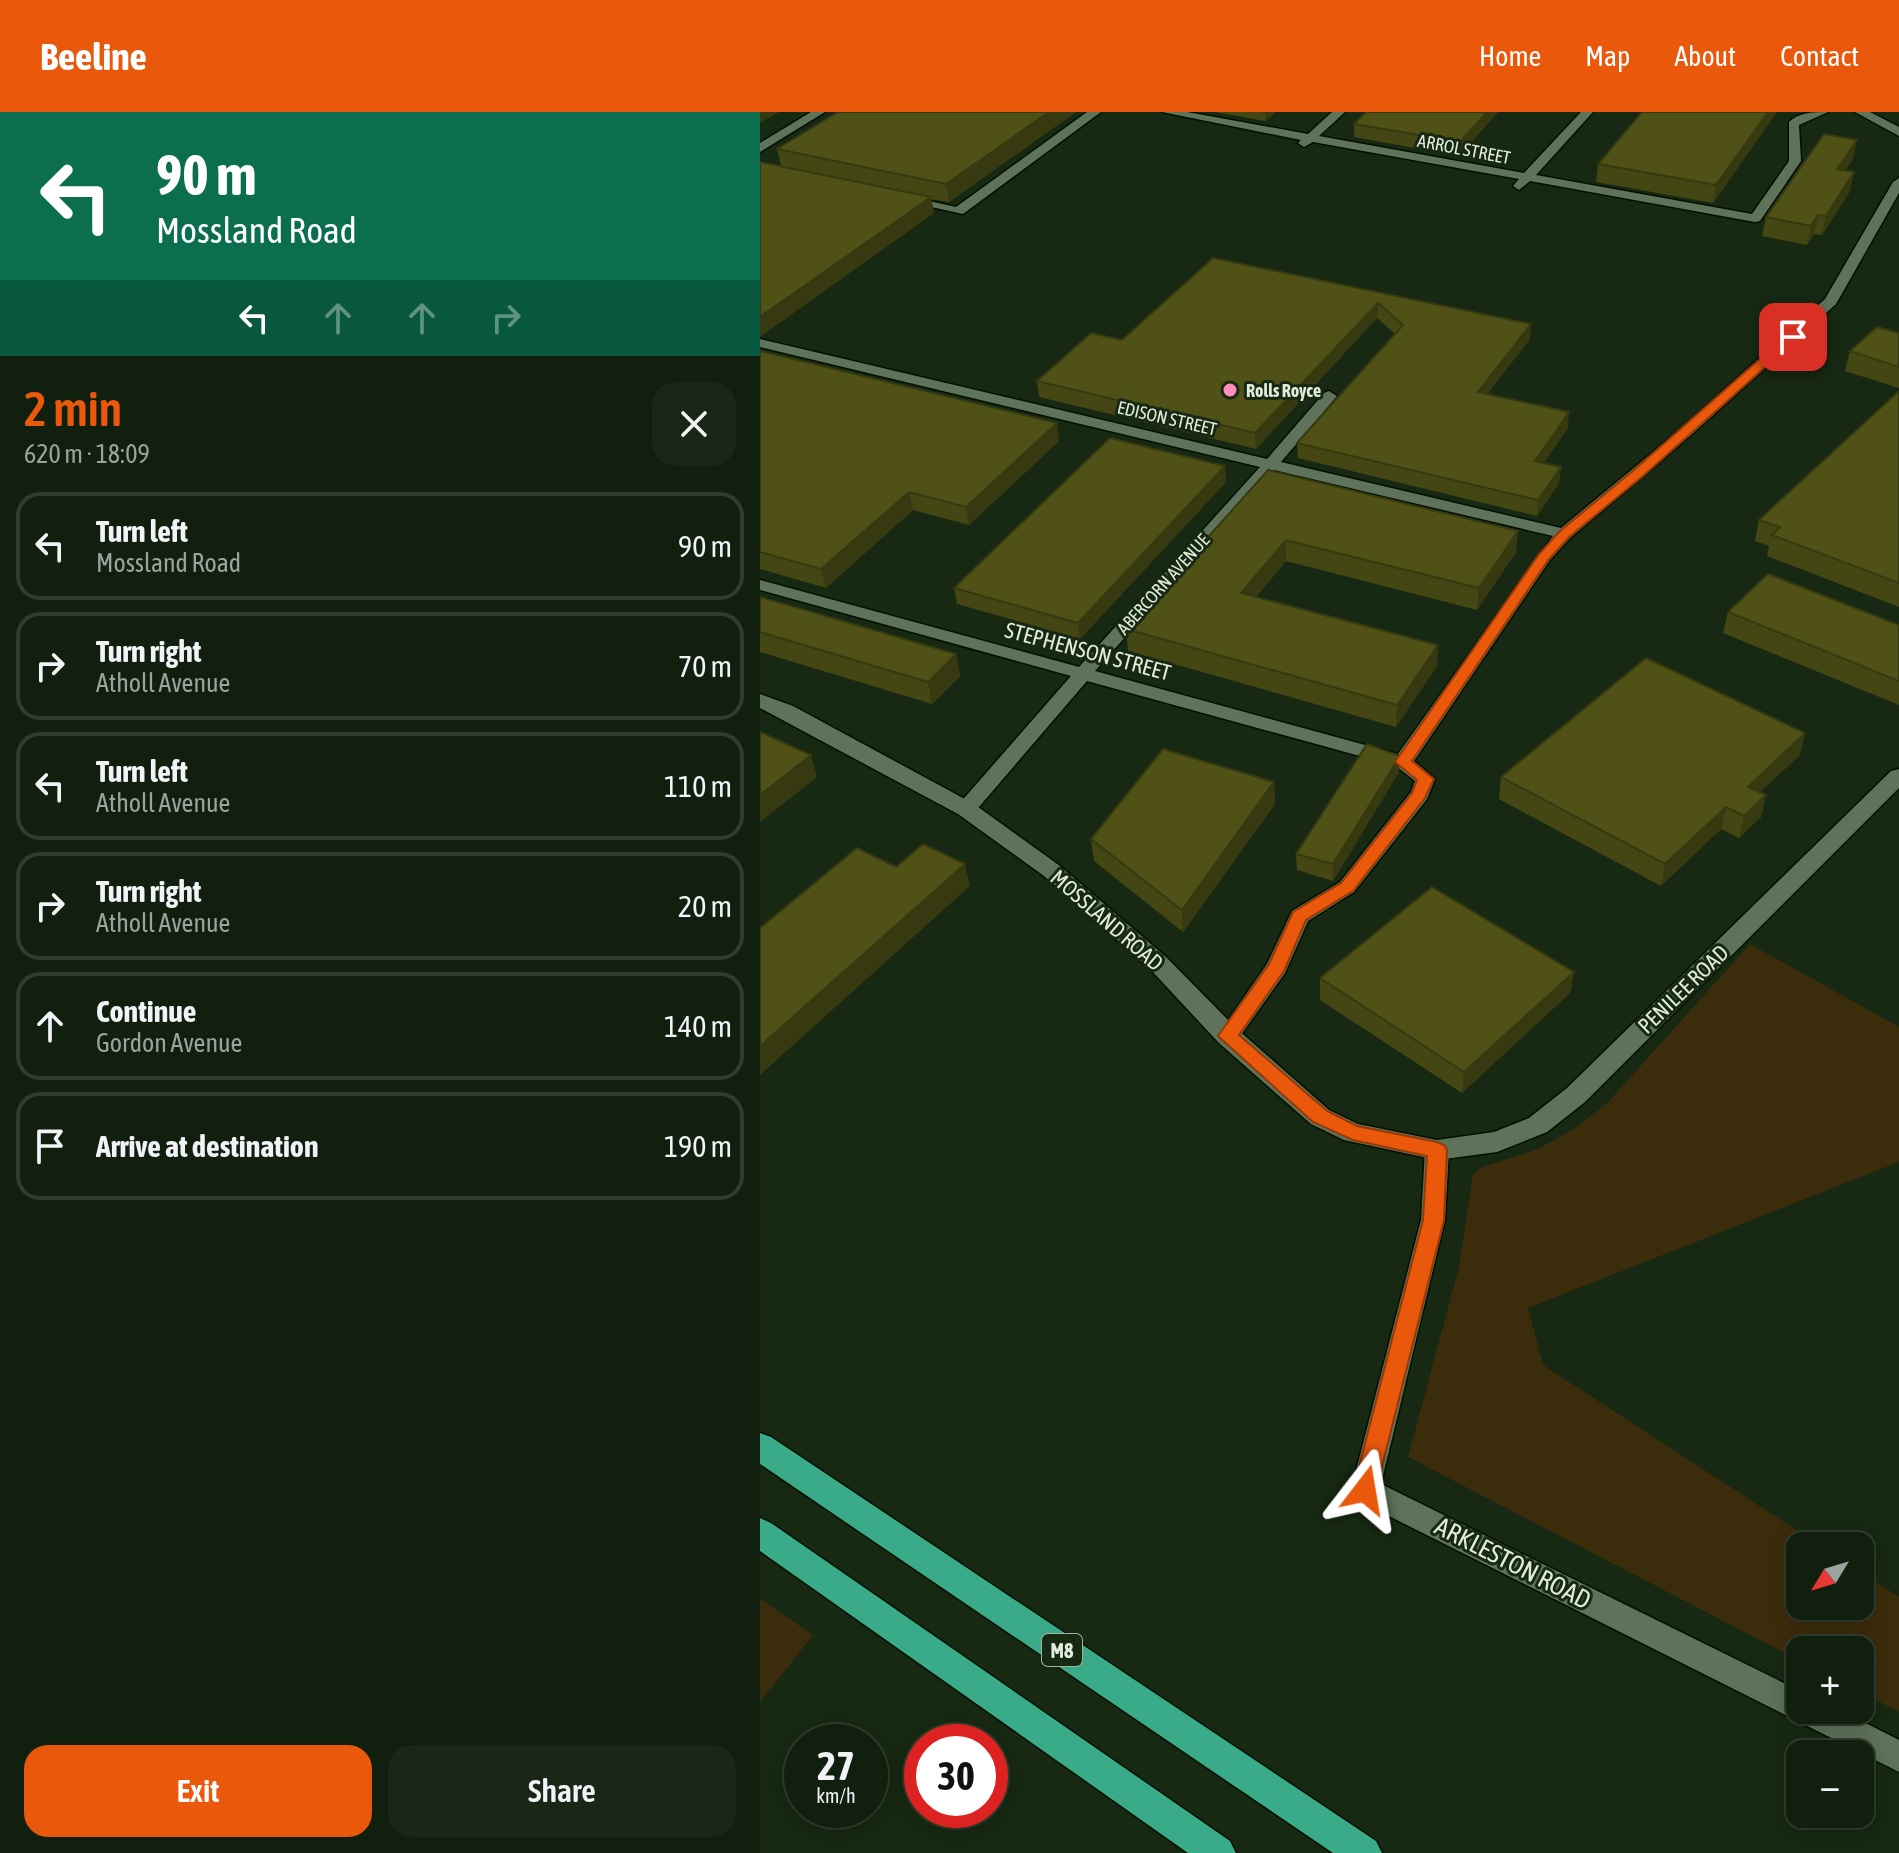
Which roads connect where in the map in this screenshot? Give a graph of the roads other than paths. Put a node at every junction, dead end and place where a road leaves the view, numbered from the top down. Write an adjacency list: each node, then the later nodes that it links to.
1 (819, 112): 10 (street)
2 (1095, 112): 13 (street)
3 (1168, 112): 9 (street, ARROL STREET)
4 (1339, 112): 9 (street)
5 (1587, 112): 11 (street)
6 (1822, 112): 11 (street, ARROL STREET)
7 (1861, 112): 8 (street)
8 (1899, 132)
9 (1306, 142): 11 (street, ARROL STREET)
10 (760, 148)
11 (1522, 182)
12 (1899, 182): 17 (street)
13 (898, 198)
14 (764, 348): 16 (street, EDISON STREET)
15 (1329, 396): 16 (street, ABERCORN AVENUE)
16 (1272, 464): 17 (street, EDISON STREET); 19 (street, ABERCORN AVENUE)
17 (1564, 534): 21 (street)
18 (760, 585): 19 (street, STEPHENSON STREET)
19 (1081, 674): 21 (street, STEPHENSON STREET); 23 (street, ABERCORN AVENUE)
20 (760, 700): 23 (street, MOSSLAND ROAD)
21 (1403, 762): 24 (street)
22 (1899, 776): 25 (street, PENILEE ROAD)
23 (966, 809): 24 (street, MOSSLAND ROAD)
24 (1228, 1036): 25 (street, MOSSLAND ROAD)
25 (1437, 1150): 28 (street, ARKLESTON ROAD)
26 (760, 1447): 32 (highway, M8)
27 (760, 1533): 31 (highway)
28 (1786, 1700)
29 (1835, 1724): 30 (street)
30 (1899, 1756)
31 (1218, 1853)
32 (1364, 1853)

